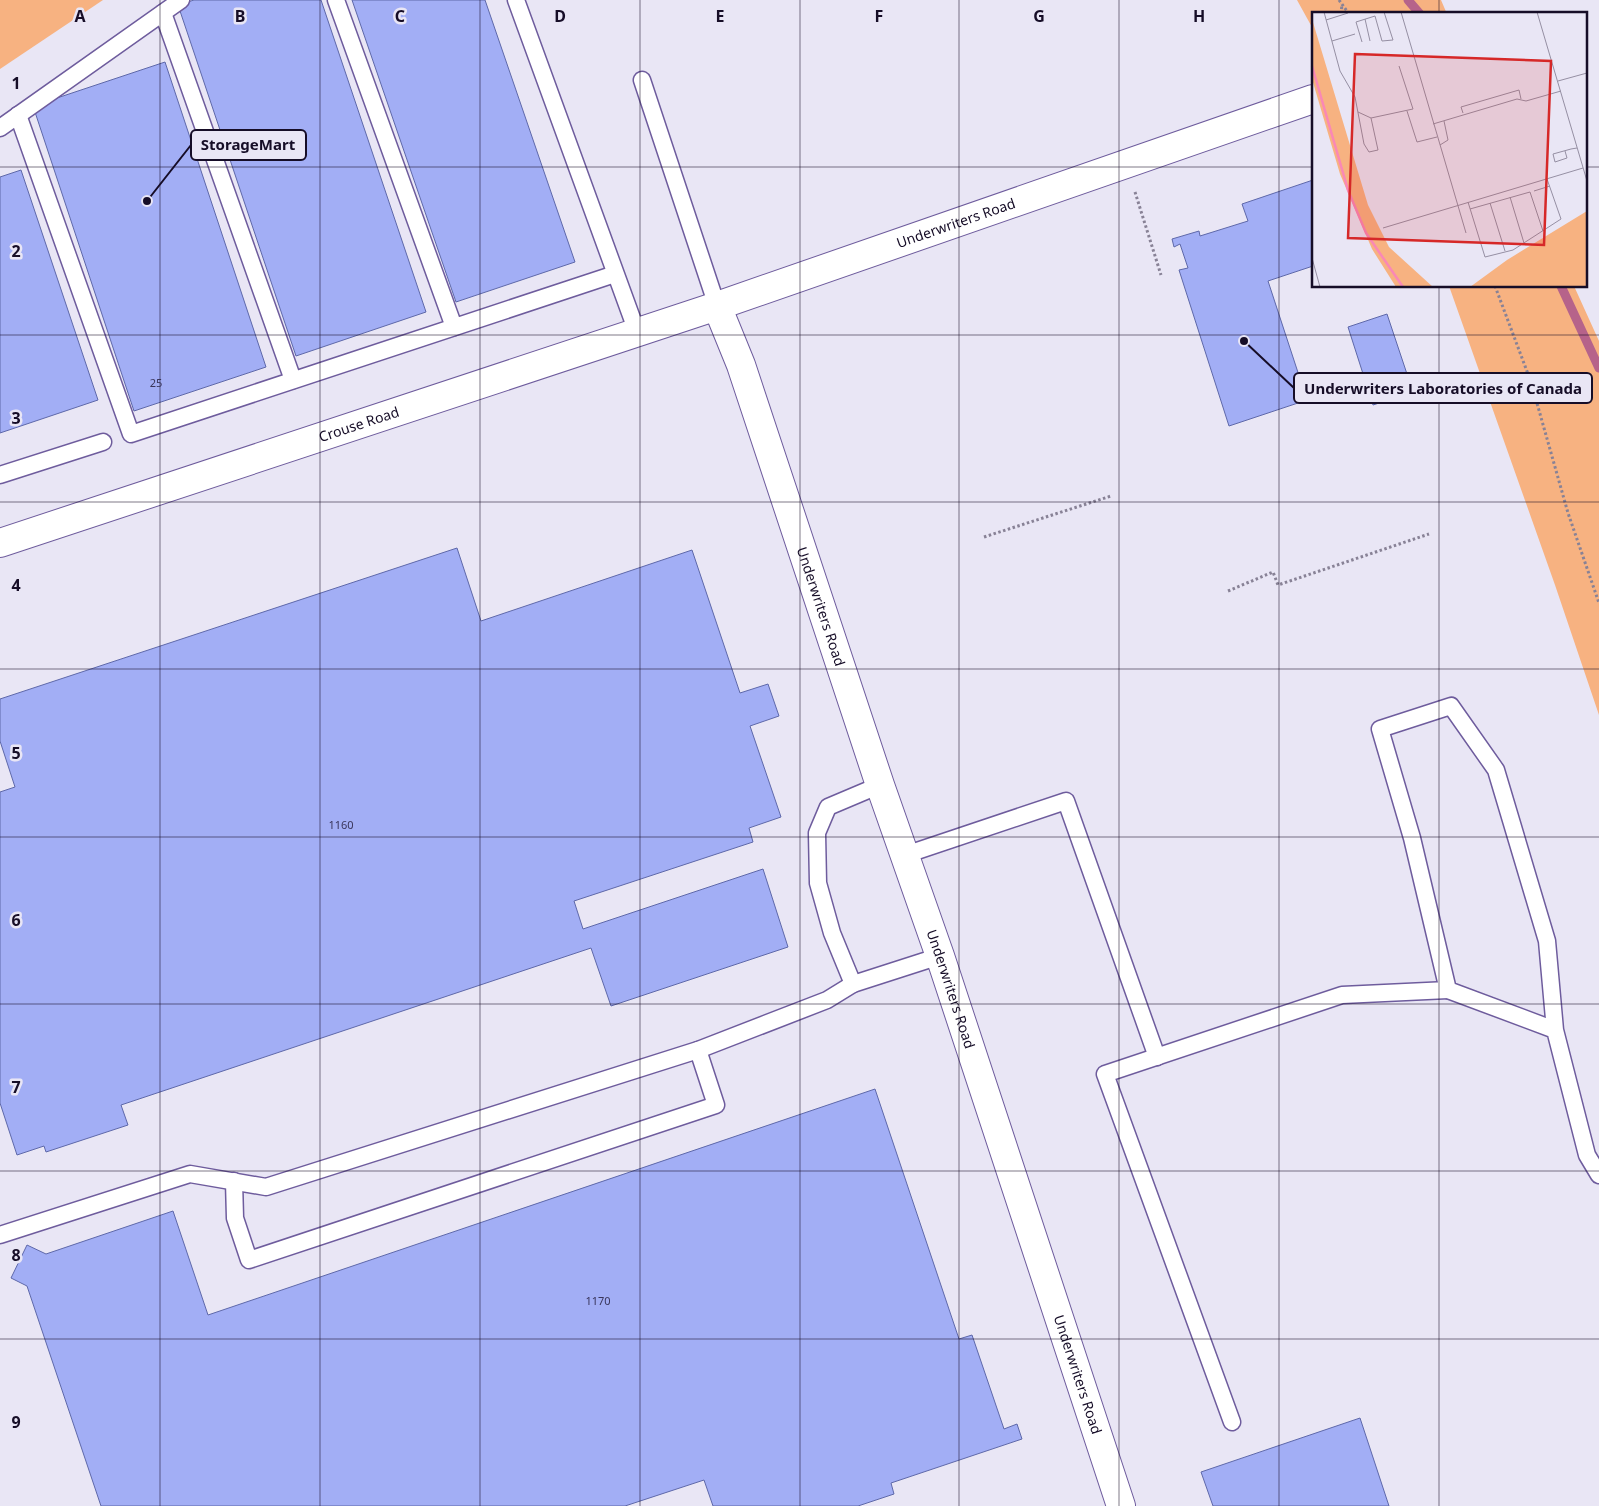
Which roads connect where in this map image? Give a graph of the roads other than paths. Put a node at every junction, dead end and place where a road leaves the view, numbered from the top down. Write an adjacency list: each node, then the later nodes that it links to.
1 (181, 0): 4 (lane)
2 (336, 0): 11 (lane)
3 (516, 0): 9 (lane)
4 (162, 13): 7 (lane); 13 (lane)
5 (642, 80): 10 (lane)
6 (1312, 99): 10 (street, Underwriters Road)
7 (18, 115): 8 (lane); 13 (lane)
8 (0, 128)
9 (615, 274): 11 (lane); 12 (lane)
10 (717, 306): 12 (street, Crouse Road); 17 (street, Underwriters Road)
11 (454, 327): 13 (lane)
12 (636, 332): 16 (street, Crouse Road)
13 (294, 380)
14 (104, 442): 15 (lane)
15 (0, 474)
16 (0, 543)
17 (880, 785): 18 (street, Underwriters Road); 20 (lane)
18 (905, 855): 19 (street, Underwriters Road); 24 (lane)
19 (940, 956): 20 (lane); 29 (street, Underwriters Road)
20 (853, 984): 23 (lane)
21 (1448, 990): 22 (lane); 22 (lane); 24 (lane)
22 (1555, 1030): 25 (lane)
23 (698, 1050): 26 (lane); 26 (lane)
24 (1157, 1056): 28 (lane)
25 (1599, 1175)
26 (234, 1182): 27 (lane)
27 (0, 1235)
28 (1232, 1422)
29 (1121, 1506)

